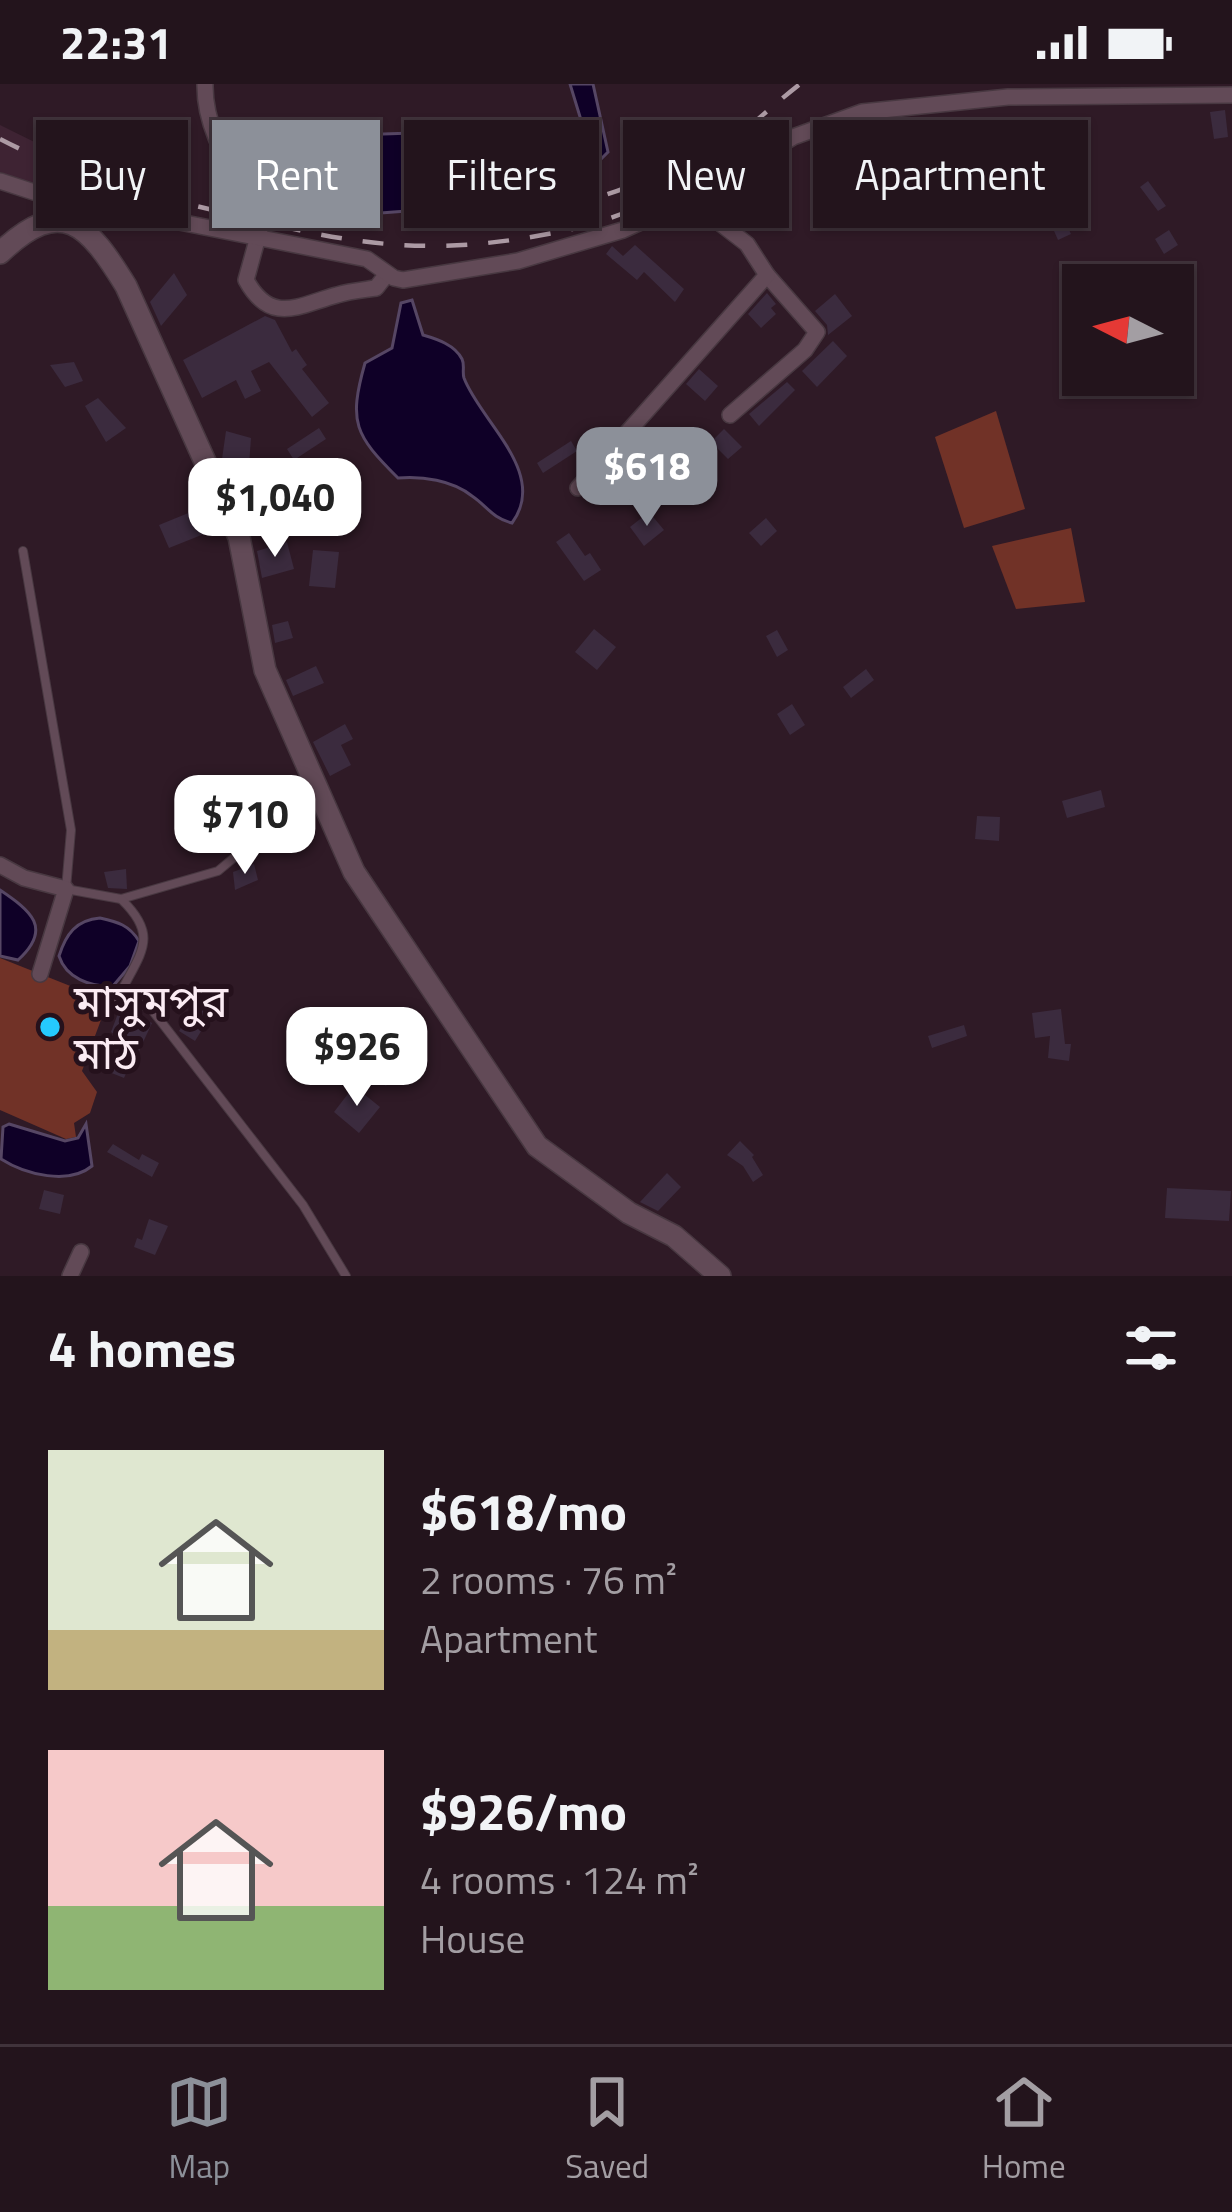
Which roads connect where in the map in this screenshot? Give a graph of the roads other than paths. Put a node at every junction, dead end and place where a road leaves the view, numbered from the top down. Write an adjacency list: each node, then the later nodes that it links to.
1 (205, 84): 11 (street)
2 (1232, 95): 3 (street)
3 (789, 139)
4 (0, 181): 5 (street)
5 (36, 192)
6 (36, 224): 12 (main road)
7 (87, 228): 28 (main road)
8 (179, 228): 11 (street)
9 (624, 228): 13 (street)
10 (726, 228): 14 (street)
11 (259, 239): 13 (street); 13 (street)
12 (0, 253)
13 (387, 274)
14 (767, 274): 15 (street); 16 (street)
15 (730, 415)
16 (578, 488)
17 (22, 551): 20 (lane)
18 (298, 804): 21 (lane)
19 (0, 865): 20 (street)
20 (66, 889): 21 (lane); 22 (street)
21 (121, 898): 23 (lane)
22 (40, 974)
23 (120, 994): 24 (lane); 27 (lane)
24 (108, 1001)
25 (81, 1252): 26 (street)
26 (70, 1276)
27 (346, 1276)
28 (720, 1276)

